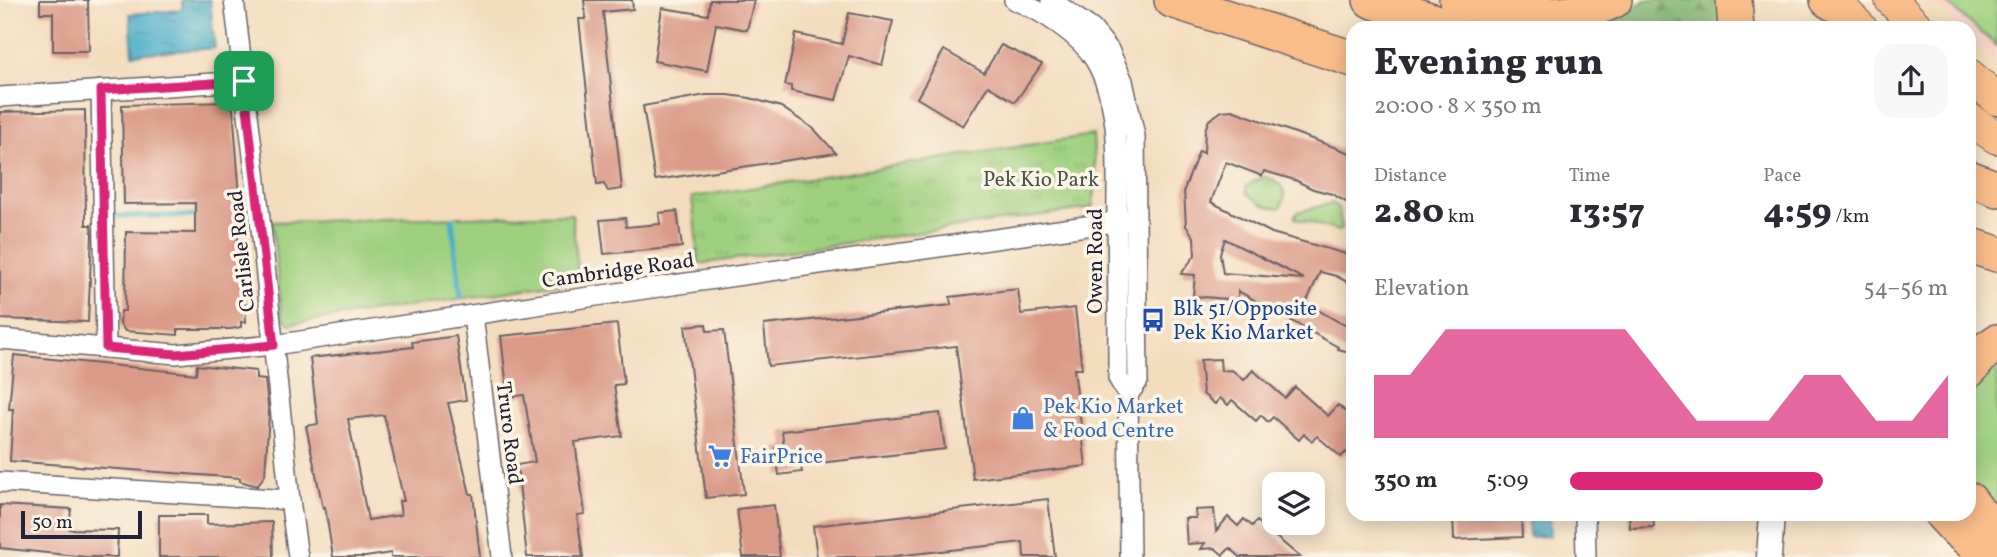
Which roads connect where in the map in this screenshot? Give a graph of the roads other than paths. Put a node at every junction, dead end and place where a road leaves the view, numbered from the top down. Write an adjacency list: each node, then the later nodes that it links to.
1 (234, 0): 12 (street, Carlisle Road)
2 (1014, 0): 23 (street, Owen Road)
3 (1051, 0): 23 (street, Owen Road)
4 (1172, 0): 11 (highway)
5 (1371, 0): 9 (highway)
6 (1457, 0): 7 (highway)
7 (1614, 0)
8 (1891, 0): 10 (main road)
9 (1432, 21)
10 (1911, 21)
11 (1346, 57)
12 (244, 81): 14 (street); 29 (street, Carlisle Road)
13 (1976, 81): 16 (main road)
14 (101, 90): 15 (street); 30 (street)
15 (0, 97)
16 (1997, 99)
17 (1976, 124): 18 (main road)
18 (1997, 138)
19 (1976, 181): 20 (highway)
20 (1997, 190)
21 (1976, 204): 22 (highway)
22 (1997, 210)
23 (1126, 220): 26 (street, Cambridge Road); 41 (street, Owen Road)
24 (1976, 247): 25 (highway)
25 (1997, 254)
26 (474, 315): 29 (street, Cambridge Road); 40 (street, Truro Road)
27 (0, 339): 30 (street, Cambridge Road)
28 (1997, 342): 31 (highway)
29 (274, 345): 30 (street, Cambridge Road); 33 (street, Carlisle Road)
30 (106, 348)
31 (1976, 362)
32 (0, 482): 33 (street)
33 (290, 500): 39 (street, Carlisle Road)
34 (1976, 509): 38 (highway)
35 (1585, 521): 42 (street)
36 (1772, 521): 43 (street)
37 (1949, 521): 44 (highway)
38 (1997, 531)
39 (298, 557)
40 (502, 557)
41 (1130, 557)
42 (1586, 557)
43 (1769, 557)
44 (1990, 557)

